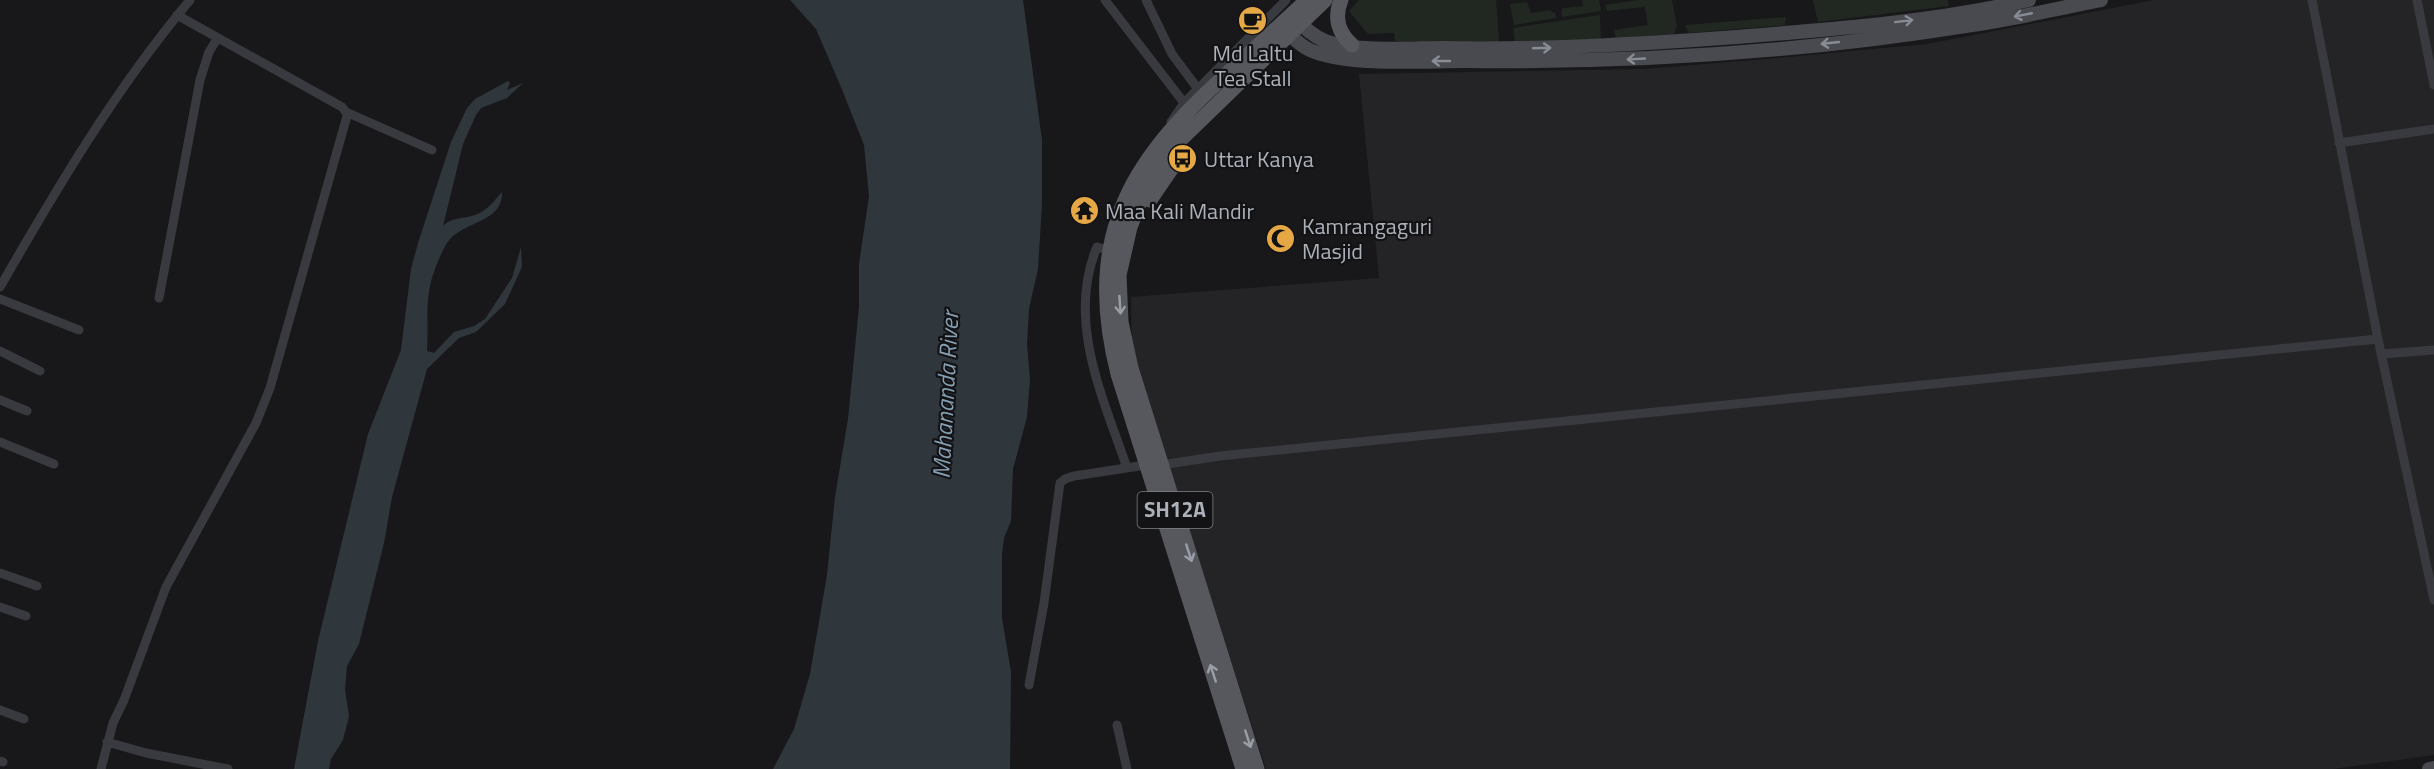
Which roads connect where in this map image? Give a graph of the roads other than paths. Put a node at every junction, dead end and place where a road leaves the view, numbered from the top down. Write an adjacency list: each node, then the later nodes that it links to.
1 (190, 0): 12 (street)
2 (1106, 0): 22 (street)
3 (1146, 0): 21 (street)
4 (1286, 0): 13 (street)
5 (1307, 0): 13 (main road, SH12A)
6 (1325, 0): 13 (main road, SH12A)
7 (1341, 0): 16 (main road)
8 (2029, 0): 14 (street, one-way to 8)
9 (2101, 0): 17 (street, one-way to 17)
10 (2312, 0): 25 (street)
11 (2417, 0): 20 (street)
12 (177, 15): 15 (street); 28 (street)
13 (1287, 22): 16 (street); 18 (street); 21 (main road, SH12A); 27 (main road, SH12A)
14 (1739, 36): 17 (street); 19 (street, one-way to 14)
15 (217, 39): 23 (street); 29 (street)
16 (1352, 45): 18 (street)
17 (1740, 51): 19 (street, one-way to 19)
18 (1376, 54): 19 (street)
19 (1506, 56)
20 (2434, 85)
21 (1200, 92): 22 (main road, SH12A)
22 (1187, 106): 27 (main road, SH12A)
23 (346, 112): 26 (street); 52 (street)
24 (2434, 129): 25 (street)
25 (2339, 143): 32 (street)
26 (432, 150)
27 (1117, 249): 41 (main road, SH12A, one-way to 41); 41 (main road, SH12A); 42 (street)
28 (0, 287)
29 (159, 298)
30 (0, 299): 31 (street)
31 (79, 330)
32 (2378, 339): 35 (street); 41 (street)
33 (2434, 350): 35 (street)
34 (0, 351): 36 (street)
35 (2382, 354): 45 (street)
36 (40, 370)
37 (0, 400): 38 (street)
38 (27, 411)
39 (0, 442): 40 (street)
40 (54, 464)
41 (1154, 465): 42 (street); 57 (main road, SH12A, one-way to 41); 58 (main road, SH12A, one-way to 58)
42 (1127, 468): 48 (street)
43 (0, 573): 44 (street)
44 (37, 586)
45 (2434, 600)
46 (0, 607): 47 (street)
47 (26, 616)
48 (1029, 685)
49 (0, 710): 50 (street)
50 (24, 719)
51 (1117, 725): 56 (street)
52 (107, 742): 54 (street); 55 (street)
53 (2434, 768): 59 (street)
54 (100, 769)
55 (228, 769)
56 (1127, 769)
57 (1243, 769)
58 (1257, 769)
59 (2429, 769)

